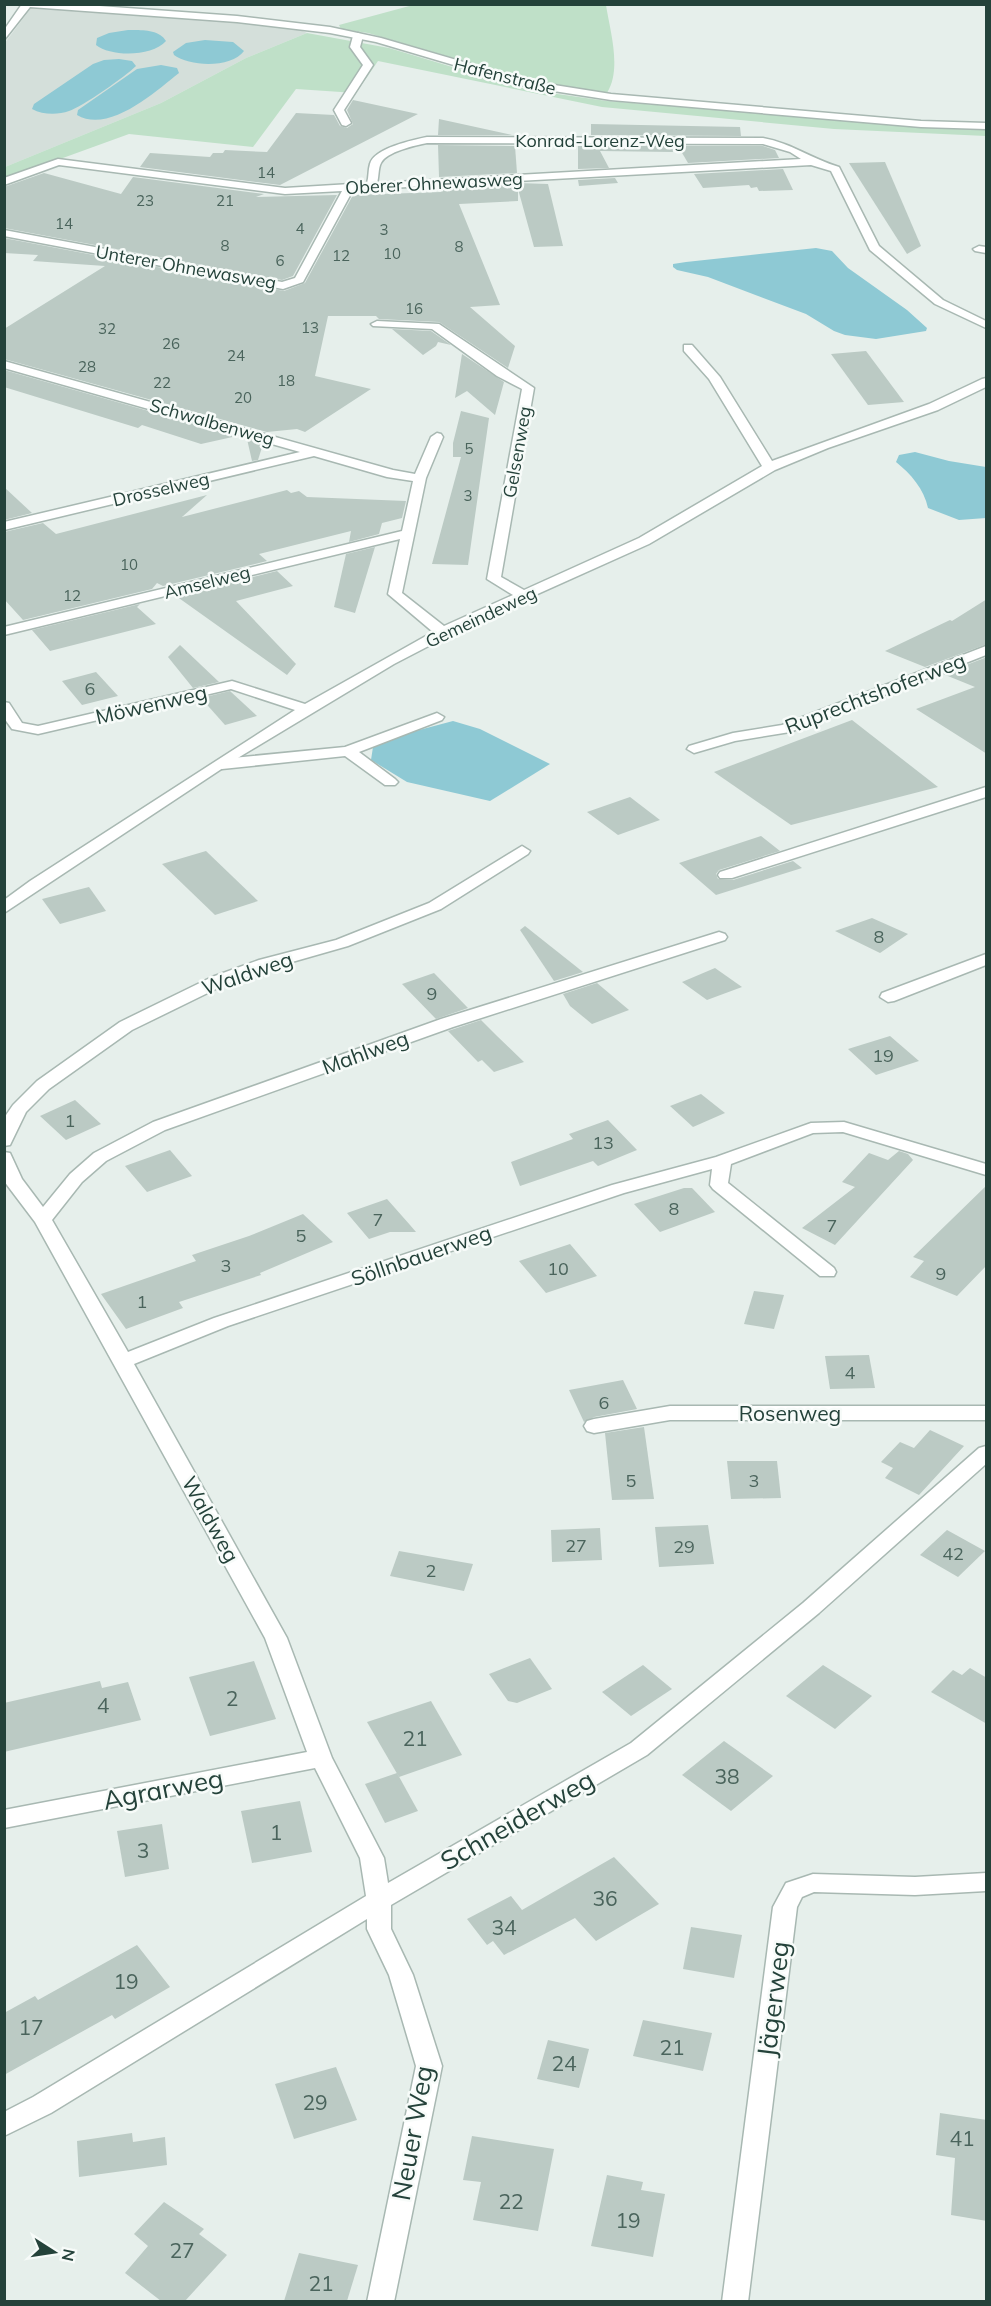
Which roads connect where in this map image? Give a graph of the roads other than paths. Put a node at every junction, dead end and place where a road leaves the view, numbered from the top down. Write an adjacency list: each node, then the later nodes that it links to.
1 (27, 5): 2 (street, Hafenstraße); 3 (street)
2 (358, 36): 4 (street); 5 (street, Hafenstraße)
3 (4, 37)
4 (345, 123)
5 (987, 126)
6 (812, 162): 8 (street, Oberer Ohnewasweg); 8 (street, Konrad-Lorenz-Weg); 12 (street, Konrad-Lorenz-Weg)
7 (4, 182): 9 (street, Oberer Ohnewasweg)
8 (371, 186): 9 (street, Oberer Ohnewasweg)
9 (349, 188): 10 (street, Unterer Ohnewasweg)
10 (4, 233)
11 (377, 324): 22 (street, Gelsenweg)
12 (987, 325)
13 (688, 348): 18 (street)
14 (4, 364): 17 (street, Schwalbenweg)
15 (987, 382): 18 (street, Gemeindeweg)
16 (437, 437): 19 (street)
17 (317, 452): 19 (street, Schwalbenweg); 20 (street, Drosselweg)
18 (770, 467): 22 (street, Gemeindeweg)
19 (420, 478): 21 (street)
20 (4, 526)
21 (409, 532): 23 (street, Amselweg); 24 (street)
22 (525, 596): 24 (street, Gemeindeweg)
23 (4, 631)
24 (442, 632): 27 (street, Gemeindeweg)
25 (987, 650): 29 (street, Ruprechtshoferweg)
26 (4, 706): 27 (street, Möwenweg)
27 (307, 709): 31 (street, Gemeindeweg)
28 (437, 717): 30 (street)
29 (694, 749)
30 (348, 751): 31 (street); 32 (street)
31 (222, 764): 36 (street, Gemeindeweg)
32 (390, 782)
33 (987, 792): 35 (street)
34 (522, 851): 40 (street, Waldweg)
35 (726, 875)
36 (4, 908)
37 (719, 938): 44 (street, Mahlweg)
38 (987, 959): 39 (street)
39 (888, 997)
40 (4, 1141)
41 (4, 1157): 44 (street, Waldweg)
42 (722, 1161): 43 (street, Söllnbauerweg); 45 (street); 46 (street, Söllnbauerweg)
43 (987, 1170)
44 (42, 1220): 46 (street, Waldweg)
45 (827, 1272)
46 (123, 1361): 50 (street, Waldweg)
47 (987, 1413): 48 (street, Rosenweg)
48 (594, 1426)
49 (987, 1454): 53 (street, Schneiderweg)
50 (321, 1758): 51 (street, Agrarweg); 53 (street, Waldweg)
51 (4, 1819)
52 (987, 1882): 56 (street, Jägerweg)
53 (379, 1900): 54 (street, Schneiderweg); 55 (street, Neuer Weg)
54 (4, 2125)
55 (380, 2301)
56 (735, 2301)

